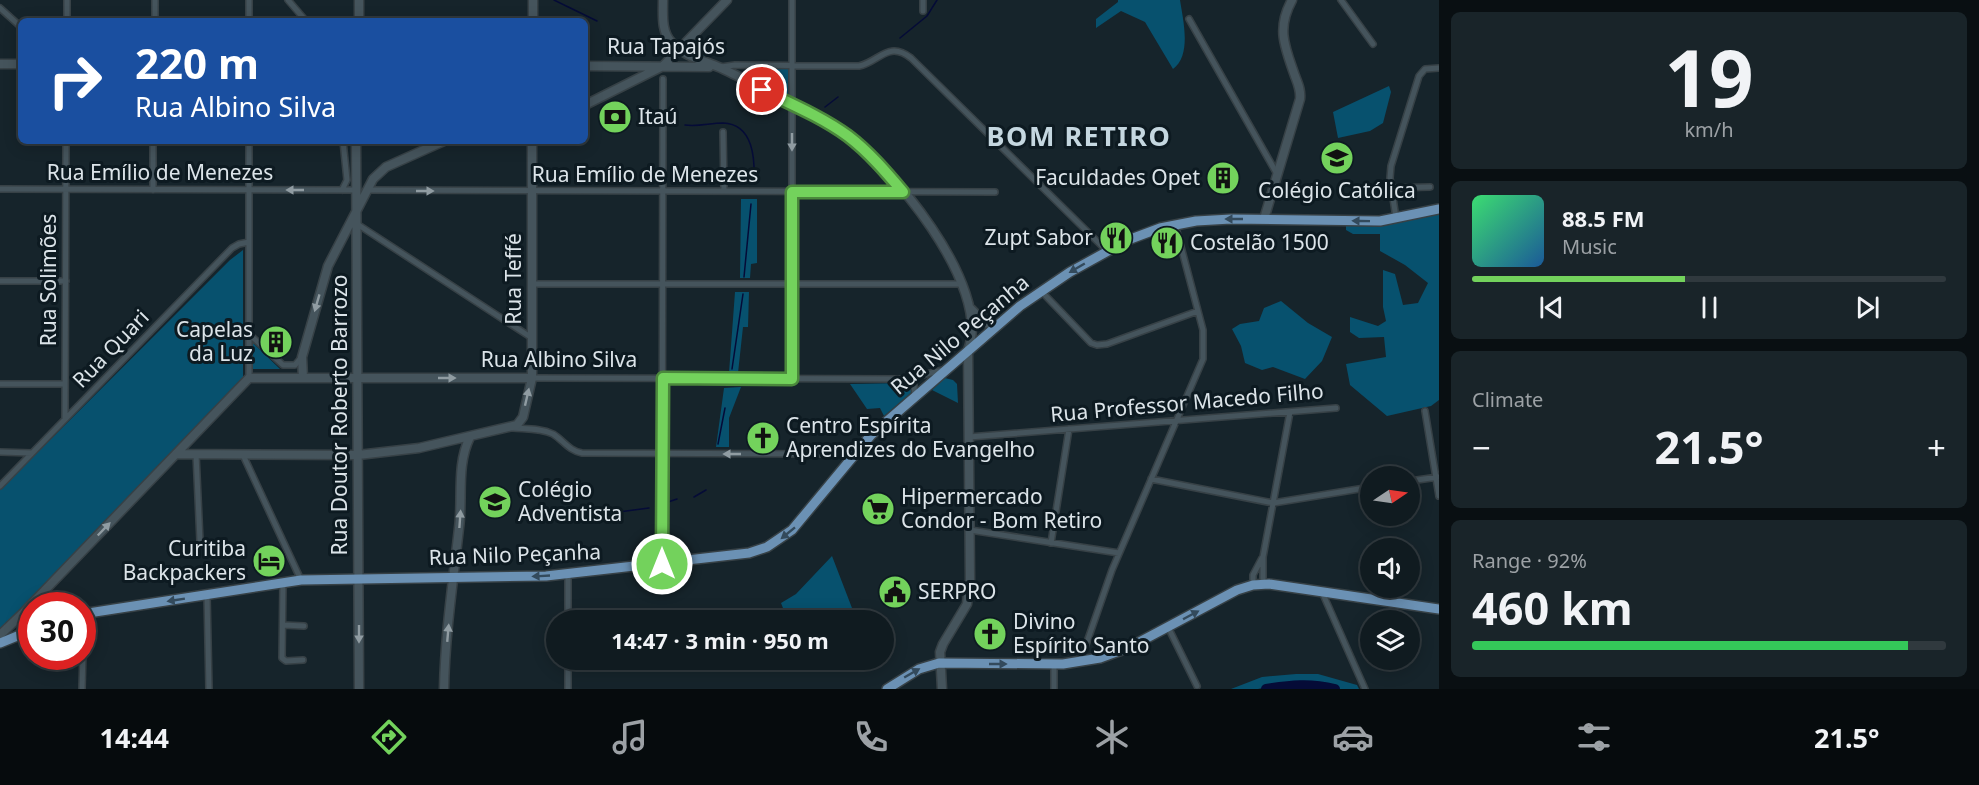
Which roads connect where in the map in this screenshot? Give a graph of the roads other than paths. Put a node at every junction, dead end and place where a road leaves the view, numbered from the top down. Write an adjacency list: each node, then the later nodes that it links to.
1 (67, 0): 15 (street)
2 (155, 0): 16 (street)
3 (249, 0): 17 (street)
4 (288, 0): 18 (street)
5 (359, 0): 19 (main road)
6 (533, 0): 20 (main road)
7 (663, 0): 24 (main road)
8 (728, 0): 24 (main road)
9 (792, 0): 28 (street)
10 (923, 0): 14 (street)
11 (1341, 0): 23 (street)
12 (1289, 2): 47 (main road)
13 (0, 8): 22 (street)
14 (923, 11)
15 (67, 18)
16 (155, 18)
17 (249, 18)
18 (303, 18)
19 (358, 18)
20 (533, 18)
21 (1189, 19): 47 (street)
22 (18, 24)
23 (1373, 44)
24 (680, 50): 31 (main road); 32 (main road)
25 (0, 64): 26 (main road)
26 (18, 64)
27 (747, 65): 28 (street, Rua Tapajós); 32 (street, Rua Tapajós); 35 (street, Rua Tapajós)
28 (792, 65): 38 (street); 71 (street, Rua Tapajós)
29 (588, 66): 30 (main road, Rua Tapajós)
30 (624, 66): 31 (main road, Rua Tapajós); 36 (main road)
31 (663, 66): 32 (main road, Rua Tapajós); 36 (main road)
32 (719, 67): 35 (main road)
33 (1439, 68): 50 (street)
34 (663, 79): 59 (street)
35 (747, 82): 38 (main road)
36 (627, 84): 37 (main road)
37 (588, 104)
38 (792, 105): 61 (street, one-way to 61); 62 (main road)
39 (723, 132): 60 (street)
40 (66, 144): 52 (street, Rua Solimões)
41 (153, 144): 53 (street)
42 (249, 144): 54 (street)
43 (343, 144): 55 (street)
44 (356, 144): 48 (main road, Rua Doutor Roberto Barrozo)
45 (437, 144): 57 (main road)
46 (532, 144): 58 (main road, Rua Teffé)
47 (1278, 176): 67 (main road)
48 (357, 179): 56 (main road, Rua Doutor Roberto Barrozo); 57 (main road)
49 (1430, 187): 50 (street)
50 (1391, 188): 66 (street)
51 (0, 189): 52 (street, Rua Emílio de Menezes)
52 (66, 189): 53 (street, Rua Emílio de Menezes); 73 (street, Rua Solimões)
53 (153, 190): 54 (street, Rua Emílio de Menezes)
54 (249, 190): 55 (street, Rua Emílio de Menezes, one-way to 54); 70 (street)
55 (342, 190): 56 (street, Rua Emílio de Menezes)
56 (357, 190): 65 (main road, Rua Doutor Roberto Barrozo)
57 (366, 190): 58 (street, Rua Emílio de Menezes, one-way to 58); 65 (main road)
58 (532, 191): 59 (street, Rua Emílio de Menezes); 74 (main road, Rua Teffé)
59 (663, 191): 60 (street, Rua Emílio de Menezes); 75 (street)
60 (724, 191): 61 (street, Rua Emílio de Menezes)
61 (792, 192): 62 (street, Rua Emílio de Menezes); 76 (street)
62 (903, 192): 63 (street, Rua Emílio de Menezes); 77 (main road)
63 (995, 192)
64 (1439, 209): 66 (main road, Rua Nilo Peçanha)
65 (357, 211): 69 (main road, Rua Doutor Roberto Barrozo)
66 (1396, 218): 67 (main road, Rua Nilo Peçanha, one-way to 67)
67 (1264, 219): 68 (main road, Rua Nilo Peçanha, one-way to 68)
68 (1175, 224): 71 (main road, Rua Nilo Peçanha); 80 (street)
69 (352, 226): 83 (street); 85 (main road, one-way to 85); 89 (main road, Rua Doutor Roberto Barrozo)
70 (249, 242): 82 (street); 101 (street, Rua Quari)
71 (1107, 251): 78 (main road, Rua Nilo Peçanha, one-way to 78)
72 (0, 281): 73 (street)
73 (66, 281): 95 (street, Rua Solimões)
74 (532, 284): 75 (street); 83 (main road, Rua Teffé)
75 (663, 284): 76 (street); 91 (street)
76 (792, 284): 77 (street); 92 (street)
77 (963, 284): 79 (main road)
78 (1041, 291): 80 (street); 81 (main road, Rua Nilo Peçanha)
79 (971, 308): 81 (main road); 84 (main road)
80 (1198, 311): 102 (street)
81 (998, 325): 84 (main road, Rua Nilo Peçanha)
82 (249, 334): 85 (street); 87 (street)
83 (532, 338): 90 (main road, Rua Teffé)
84 (968, 351): 86 (main road, Rua Nilo Peçanha); 107 (main road)
85 (302, 357): 88 (main road)
86 (945, 370): 93 (street, Rua Albino Silva); 96 (main road, Rua Nilo Peçanha)
87 (249, 378): 88 (main road, Rua Albino Silva); 112 (main road)
88 (303, 378): 89 (main road, Rua Albino Silva)
89 (358, 378): 90 (main road, Rua Albino Silva, one-way to 90); 116 (main road, Rua Doutor Roberto Barrozo)
90 (532, 378): 91 (street, Rua Albino Silva); 100 (main road, Rua Teffé, one-way to 90)
91 (663, 378): 92 (street, Rua Albino Silva); 111 (street)
92 (792, 379): 93 (street, Rua Albino Silva)
93 (906, 379): 96 (street)
94 (0, 384): 95 (street)
95 (65, 384): 101 (street, Rua Solimões)
96 (915, 396): 115 (main road, Rua Nilo Peçanha)
97 (1336, 408): 99 (street, Rua Professor Macedo Filho)
98 (1425, 411): 118 (street)
99 (1290, 412): 102 (street, Rua Professor Macedo Filho); 124 (street)
100 (523, 417): 103 (main road); 104 (street)
101 (65, 419): 110 (street, Rua Quari)
102 (1177, 421): 105 (street, Rua Professor Macedo Filho); 119 (street)
103 (511, 428): 104 (street); 106 (main road)
104 (534, 429): 111 (street)
105 (1069, 429): 107 (street, Rua Professor Macedo Filho); 127 (street)
106 (470, 437): 108 (main road); 117 (main road)
107 (969, 437): 125 (main road)
108 (456, 440): 116 (main road); 117 (main road)
109 (0, 452): 110 (street)
110 (33, 453): 121 (street, Rua Quari)
111 (662, 453): 115 (street, one-way to 111); 130 (street)
112 (176, 454): 113 (main road); 138 (main road, one-way to 112)
113 (196, 454): 114 (main road); 126 (street)
114 (243, 454): 116 (main road); 134 (street)
115 (854, 454): 130 (main road, Rua Nilo Peçanha, one-way to 130)
116 (358, 455): 133 (main road, Rua Doutor Roberto Barrozo)
117 (462, 469): 132 (main road, one-way to 117)
118 (1437, 477): 120 (street); 123 (street)
119 (1151, 478): 124 (street); 128 (street)
120 (1420, 480)
121 (0, 486)
122 (1360, 490): 124 (street)
123 (1439, 496)
124 (1273, 503): 129 (street)
125 (970, 530): 127 (street); 152 (main road)
126 (200, 541)
127 (1051, 543): 128 (street)
128 (1119, 553): 153 (street)
129 (1263, 557): 136 (street); 137 (street)
130 (662, 564): 131 (main road, Rua Nilo Peçanha)
131 (568, 574): 132 (main road, Rua Nilo Peçanha, one-way to 132); 142 (street)
132 (453, 577): 133 (main road, Rua Nilo Peçanha); 162 (main road, one-way to 132)
133 (359, 578): 134 (main road, Rua Nilo Peçanha); 161 (main road, Rua Doutor Roberto Barrozo, one-way to 161)
134 (301, 580): 135 (main road, Rua Nilo Peçanha)
135 (283, 582): 140 (main road, Rua Nilo Peçanha); 145 (street)
136 (1263, 584): 137 (main road); 139 (main road)
137 (1253, 585): 147 (main road, one-way to 137)
138 (43, 592)
139 (1322, 592): 141 (main road); 166 (street)
140 (207, 595): 143 (main road, Rua Nilo Peçanha, one-way to 143); 160 (street)
141 (1439, 609)
142 (568, 610)
143 (96, 612)
144 (18, 618): 148 (main road)
145 (282, 625): 146 (street); 151 (street)
146 (304, 626)
147 (1168, 627): 153 (main road); 157 (street)
148 (0, 634)
149 (18, 636): 150 (main road)
150 (0, 643)
151 (303, 660)
152 (939, 663): 154 (main road, one-way to 154); 158 (main road, one-way to 152); 164 (main road)
153 (1080, 663): 154 (main road)
154 (1054, 664): 165 (street)
155 (82, 670): 159 (street)
156 (568, 670): 163 (street)
157 (1197, 686)
158 (891, 688)
159 (82, 689)
160 (209, 689)
161 (359, 689)
162 (444, 689)
163 (568, 689)
164 (942, 689)
165 (1054, 689)
166 (1365, 689)

